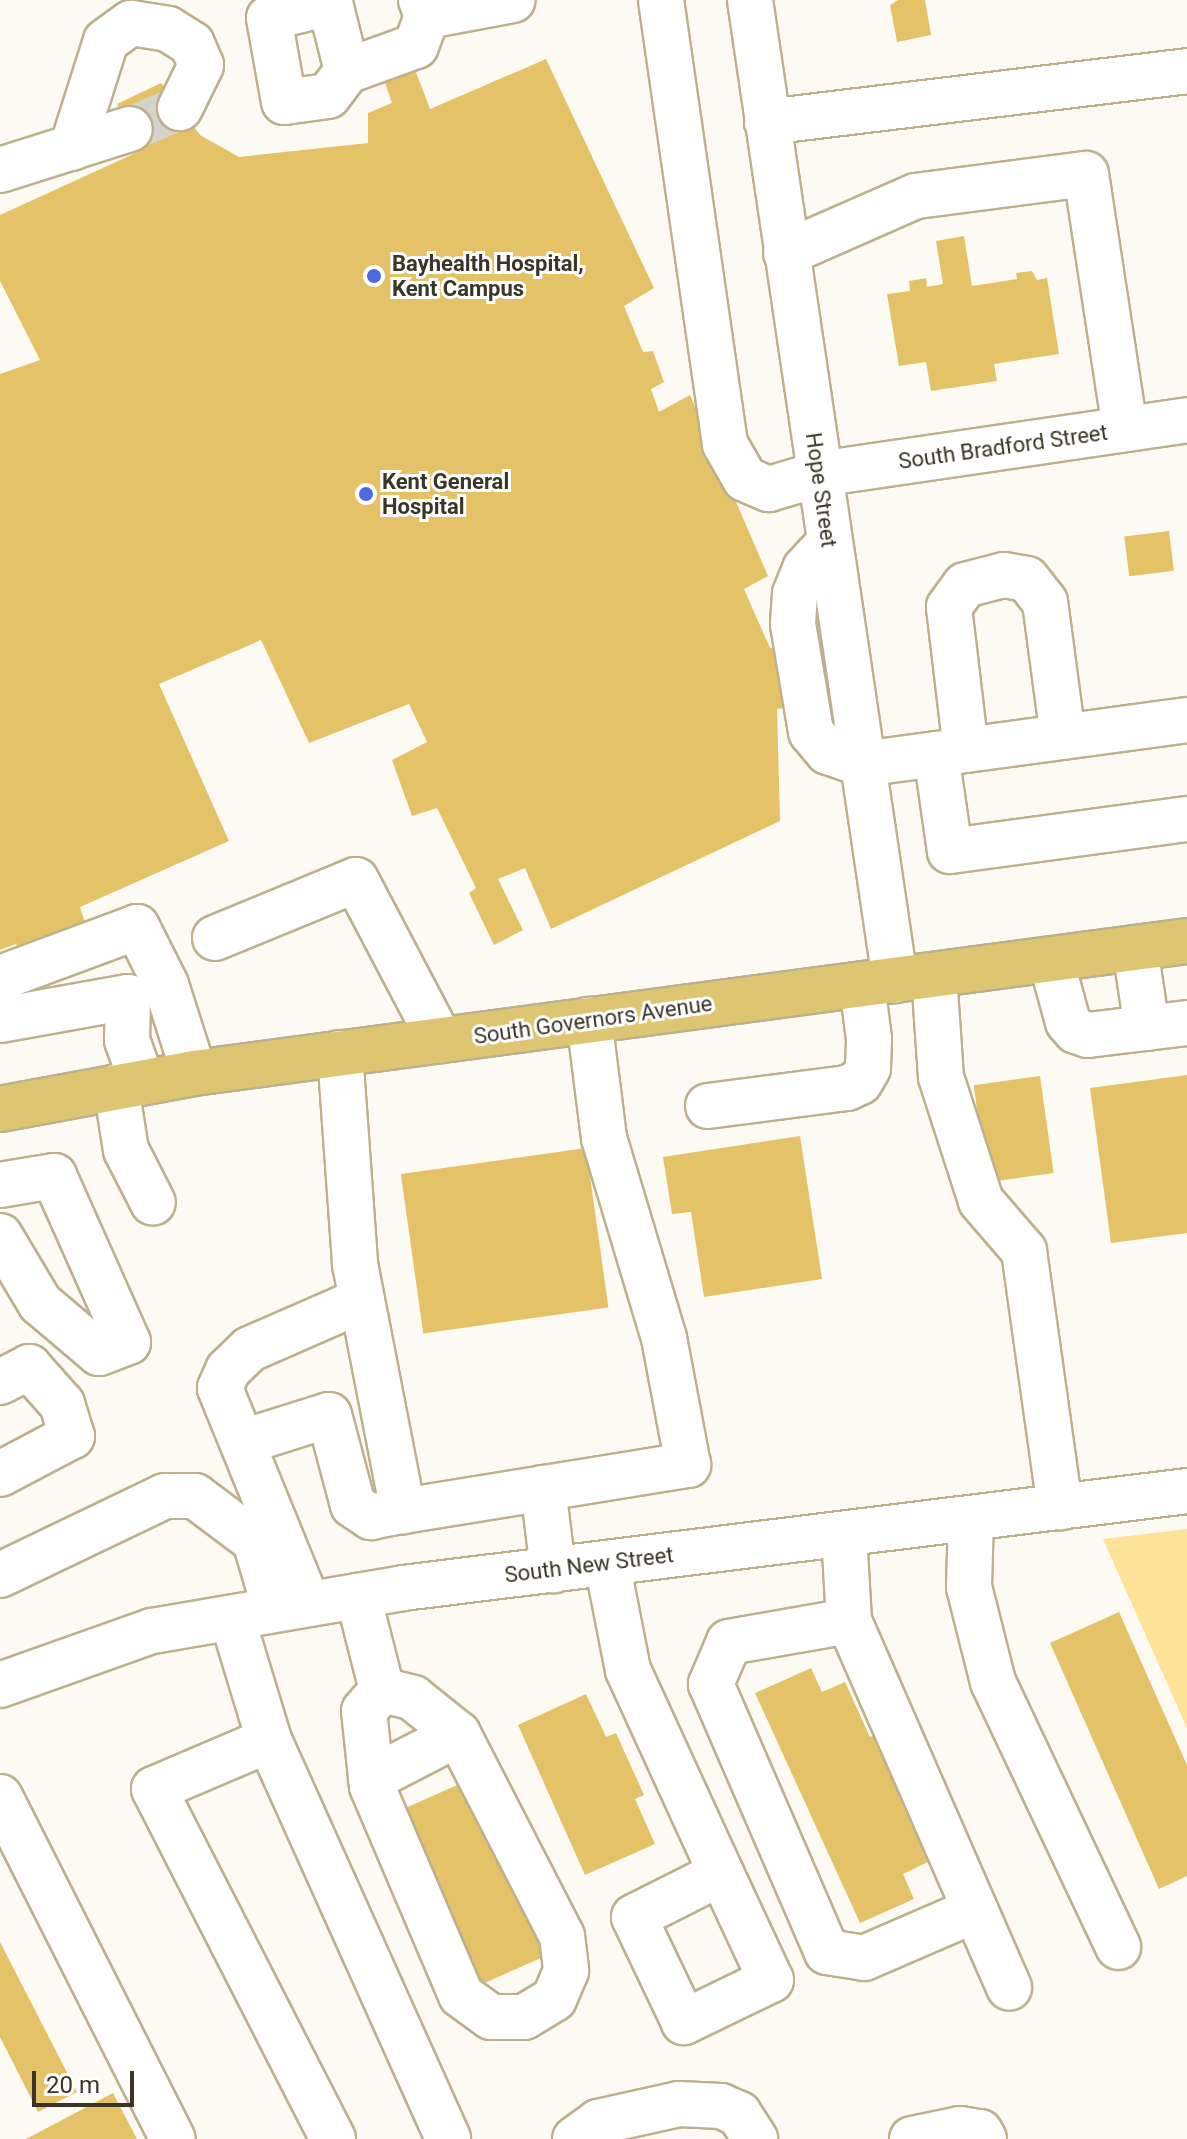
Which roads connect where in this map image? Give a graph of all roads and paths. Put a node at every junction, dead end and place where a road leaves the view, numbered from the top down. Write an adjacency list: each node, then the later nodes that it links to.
1 (513, 0): 4 (street)
2 (661, 0): 15 (street, South Bradford Street)
3 (750, 0): 8 (street, Hope Street)
4 (424, 8): 5 (street)
5 (347, 71)
6 (1187, 71): 8 (street)
7 (180, 108): 10 (street)
8 (767, 122): 12 (street, Hope Street)
9 (130, 129): 10 (street)
10 (72, 148): 11 (street)
11 (0, 170)
12 (786, 253): 14 (street); 15 (street, Hope Street)
13 (1187, 420): 14 (street, South Bradford Street)
14 (1125, 429): 15 (street, South Bradford Street)
15 (819, 474): 19 (street, Hope Street)
16 (1187, 720): 17 (street)
17 (1063, 737): 18 (street); 18 (street)
18 (951, 752): 19 (street); 20 (street)
19 (862, 764): 26 (street, Hope Street)
20 (1187, 819)
21 (215, 938): 30 (street)
22 (1187, 941): 23 (main road, South Governors Avenue)
23 (1135, 948): 24 (main road, South Governors Avenue); 29 (street)
24 (1051, 960): 26 (main road, South Governors Avenue); 29 (street)
25 (0, 978): 32 (street)
26 (897, 979): 28 (main road, South Governors Avenue); 34 (street); 45 (street)
27 (0, 1020): 33 (street)
28 (589, 1020): 30 (main road, South Governors Avenue); 43 (street)
29 (1167, 1026)
30 (440, 1040): 31 (main road, South Governors Avenue)
31 (340, 1053): 32 (main road, South Governors Avenue); 39 (street)
32 (194, 1073): 33 (main road, South Governors Avenue)
33 (129, 1085): 35 (main road, South Governors Avenue); 37 (street)
34 (708, 1106)
35 (0, 1109)
36 (0, 1185): 38 (street)
37 (153, 1203)
38 (0, 1236)
39 (362, 1300): 41 (street); 46 (street)
40 (0, 1382): 42 (street)
41 (243, 1442): 46 (street); 53 (street)
42 (0, 1474)
43 (543, 1488): 46 (street); 50 (street)
44 (1187, 1491): 45 (street, South New Street)
45 (1060, 1507): 47 (street, South New Street)
46 (403, 1511)
47 (971, 1518): 48 (street, South New Street); 63 (street)
48 (844, 1534): 49 (street, South New Street); 54 (street)
49 (607, 1563): 50 (street, South New Street); 61 (street)
50 (553, 1570): 52 (street, South New Street)
51 (0, 1575): 53 (street)
52 (358, 1596): 53 (street, South New Street); 56 (street)
53 (271, 1611): 55 (street, South New Street); 58 (street)
54 (849, 1621): 62 (street); 62 (street)
55 (0, 1685)
56 (382, 1690): 57 (street); 59 (street)
57 (458, 1734): 59 (street); 59 (street)
58 (269, 1740): 66 (street); 67 (street)
59 (371, 1779)
60 (0, 1797): 65 (street)
61 (721, 1873)
62 (975, 1910): 64 (street)
63 (1118, 1947)
64 (1009, 1988)
65 (173, 2139)
66 (333, 2139)
67 (448, 2139)
68 (575, 2139): 69 (street)
69 (755, 2139)
70 (912, 2139): 71 (street)
71 (984, 2139)

